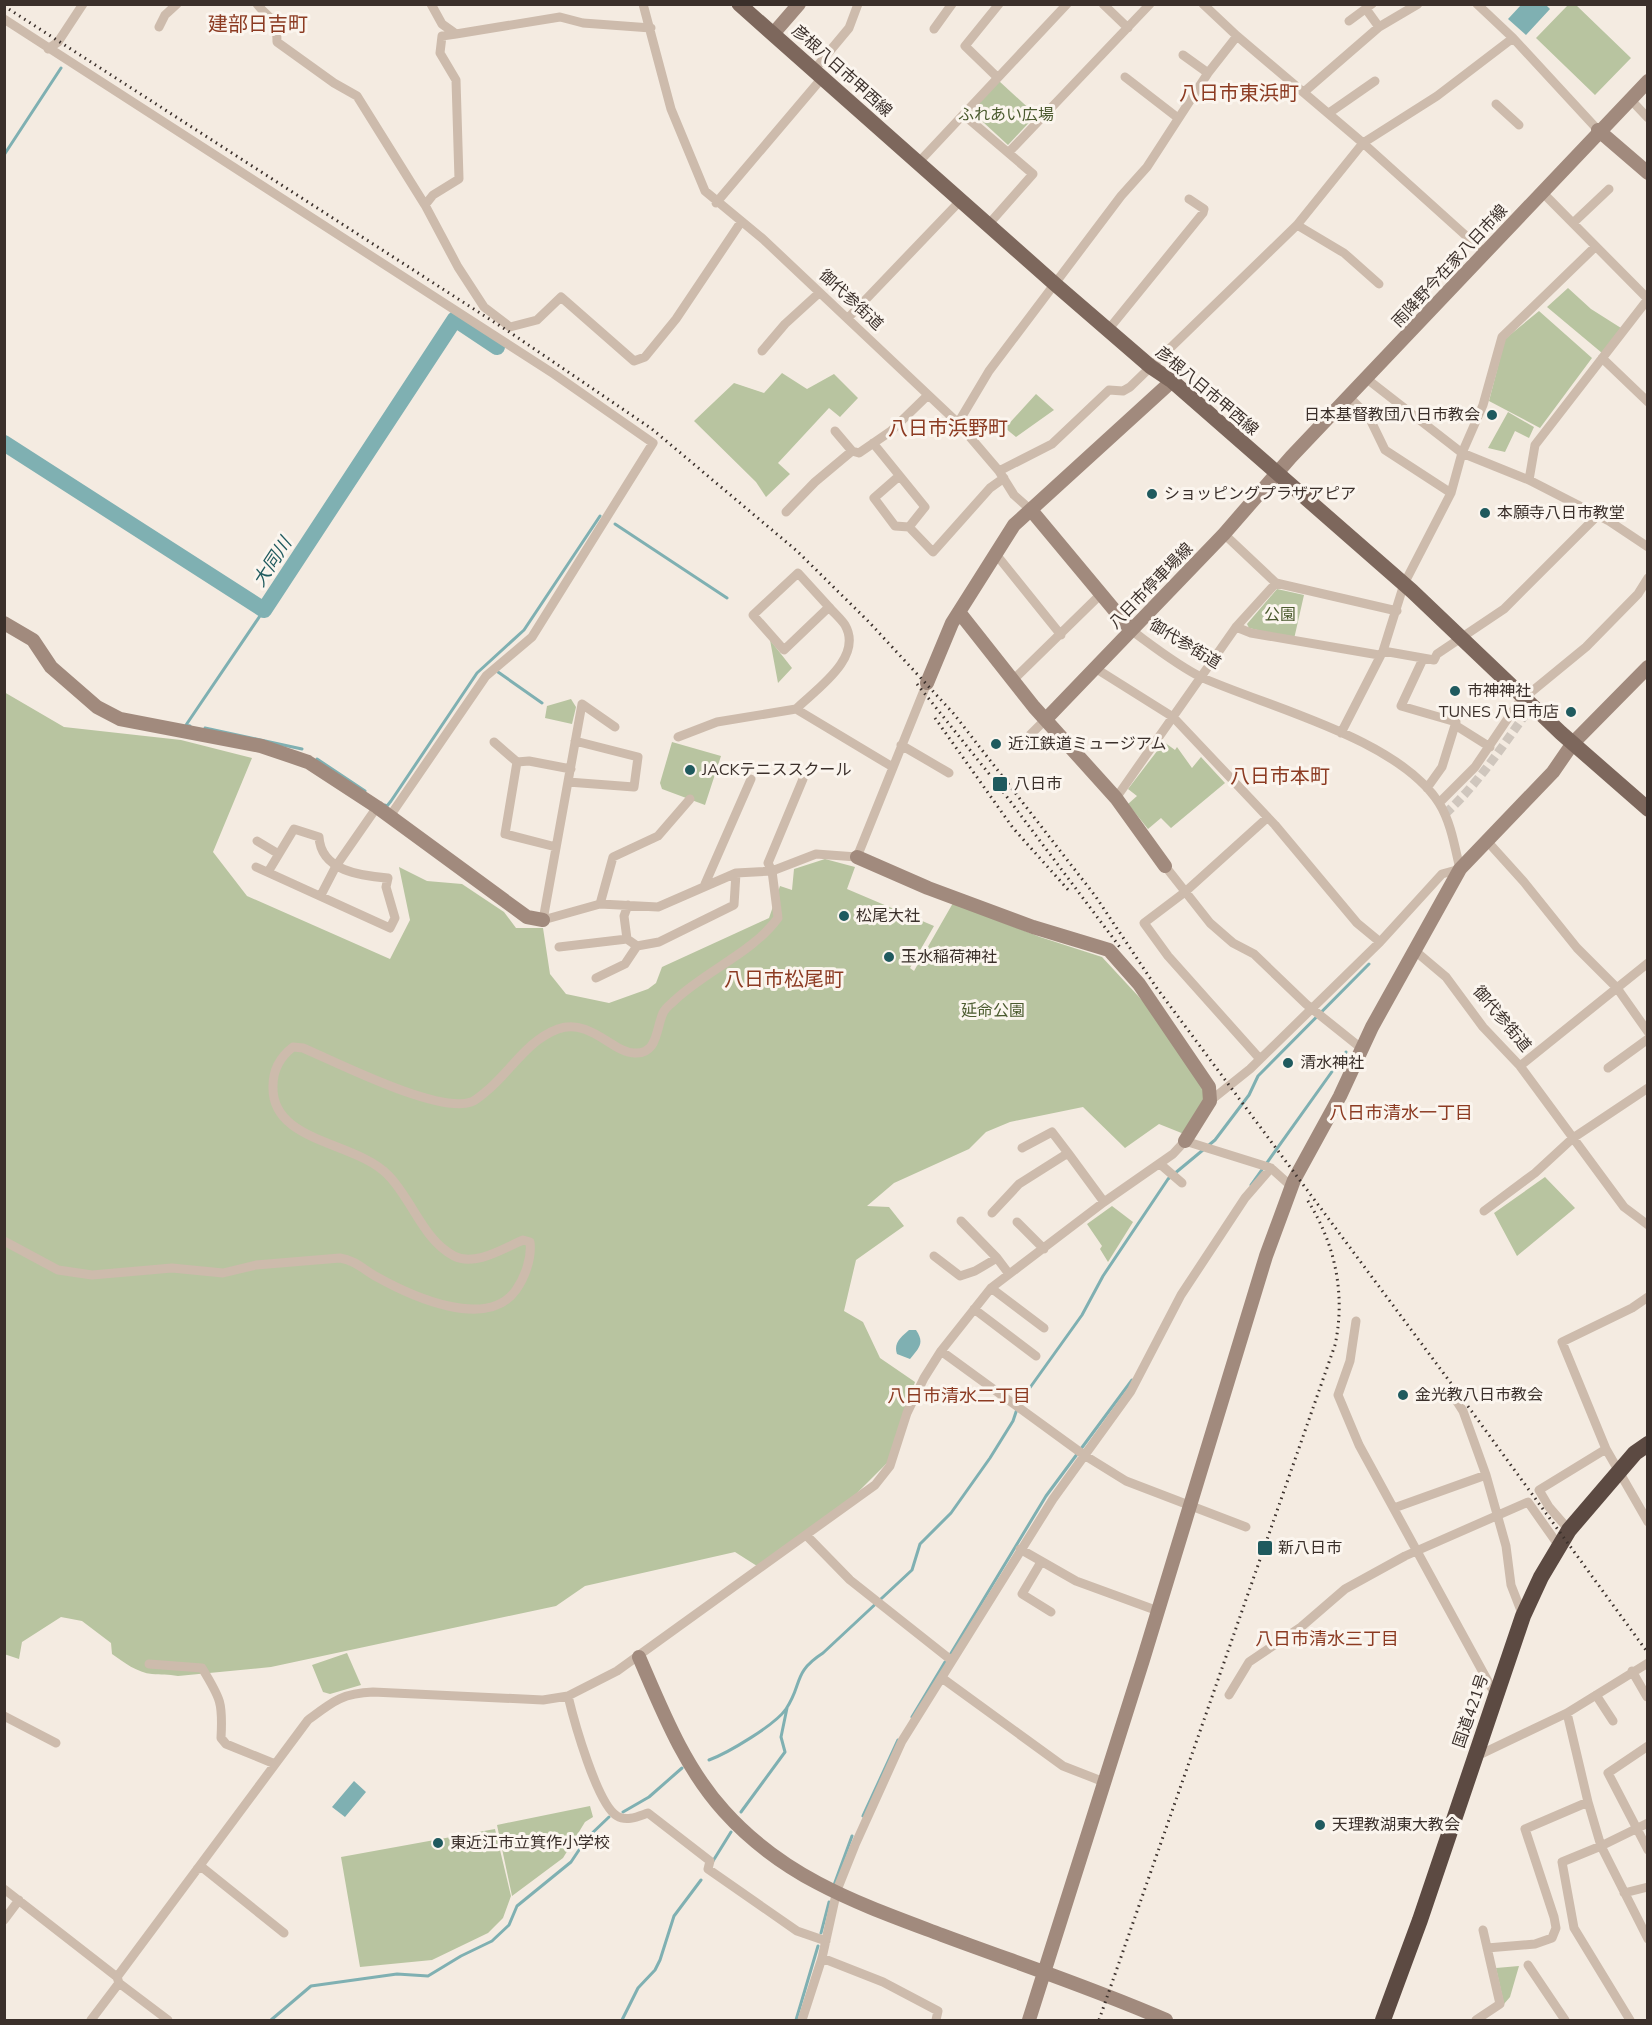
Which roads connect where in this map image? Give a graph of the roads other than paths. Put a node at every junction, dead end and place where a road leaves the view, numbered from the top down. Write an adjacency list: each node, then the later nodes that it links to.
1 (82, 4): 29 (street)
2 (177, 4): 20 (street)
3 (257, 4): 55 (street)
4 (431, 4): 25 (street)
5 (644, 4): 22 (street, 御代参街道)
6 (739, 4): 26 (main road, 彦根八日市甲西線)
7 (799, 4): 26 (street)
8 (858, 4): 31 (street)
9 (952, 4): 24 (street)
10 (999, 4): 34 (street)
11 (1067, 4): 34 (street)
12 (1103, 4): 23 (street)
13 (1150, 4): 23 (street)
14 (1203, 4): 27 (street)
15 (1418, 4): 21 (street)
16 (1477, 4): 28 (street)
17 (1369, 7): 19 (street); 21 (street)
18 (4, 19): 29 (street)
19 (1349, 21)
20 (159, 27)
21 (1379, 27): 37 (street)
22 (651, 28): 25 (street); 54 (street, 御代参街道)
23 (1128, 28): 47 (street)
24 (934, 29)
25 (456, 34): 55 (street)
26 (773, 34): 31 (main road, 彦根八日市甲西線)
27 (1237, 36): 32 (street); 37 (street)
28 (1513, 38): 45 (street); 46 (street)
29 (48, 50): 140 (street)
30 (1183, 56): 32 (street)
31 (818, 74): 48 (main road, 彦根八日市甲西線); 54 (street)
32 (1208, 74): 42 (street)
33 (1125, 77): 42 (street)
34 (997, 78): 41 (street)
35 (1375, 81): 40 (street)
36 (1647, 81): 38 (street, 雨降野今在家八日市線)
37 (1304, 93): 40 (street)
38 (1630, 99): 43 (street); 45 (street, 雨降野今在家八日市線)
39 (1496, 104): 44 (street)
40 (1329, 113): 46 (street)
41 (964, 115): 47 (street); 48 (street)
42 (1178, 118): 63 (street)
43 (1647, 118)
44 (1519, 125)
45 (1598, 130): 49 (street); 51 (street, 雨降野今在家八日市線)
46 (1363, 142): 59 (street); 61 (street)
47 (1009, 152): 58 (street)
48 (918, 163): 53 (main road, 彦根八日市甲西線)
49 (1647, 173)
50 (1609, 189): 57 (street)
51 (1542, 192): 57 (street); 61 (street, 雨降野今在家八日市線)
52 (1189, 199): 67 (street)
53 (961, 200): 58 (main road, 彦根八日市甲西線); 66 (street)
54 (716, 203): 56 (street, 御代参街道)
55 (425, 205): 56 (street)
56 (741, 222): 64 (street, 御代参街道)
57 (1573, 223): 60 (street)
58 (988, 225): 63 (main road, 彦根八日市甲西線)
59 (1297, 225): 62 (street); 70 (street)
60 (1595, 247): 65 (street); 80 (street)
61 (1484, 252): 71 (street, 雨降野今在家八日市線)
62 (1379, 284)
63 (1056, 285): 67 (main road, 彦根八日市甲西線); 76 (street)
64 (819, 293): 66 (street, 御代参街道); 68 (street)
65 (1647, 299): 69 (street)
66 (848, 318): 73 (street, 御代参街道)
67 (1108, 330): 70 (main road, 彦根八日市甲西線)
68 (762, 351)
69 (1602, 358): 75 (street); 84 (street)
70 (1151, 367): 72 (main road, 彦根八日市甲西線); 82 (street)
71 (1366, 380): 74 (street, 雨降野今在家八日市線); 80 (street)
72 (1172, 381): 81 (main road, 彦根八日市甲西線); 86 (street)
73 (927, 396): 76 (street, 御代参街道); 78 (street)
74 (1350, 398): 81 (street, 雨降野今在家八日市線); 85 (street)
75 (1647, 402)
76 (957, 423): 82 (street, 御代参街道)
77 (835, 431): 79 (street)
78 (873, 443): 79 (street); 83 (street)
79 (852, 452): 87 (street)
80 (1462, 453): 84 (street); 85 (street)
81 (1277, 473): 90 (street, 八日市停車場線); 95 (main road, 彦根八日市甲西線)
82 (1001, 475): 86 (street, 御代参街道); 89 (street)
83 (898, 477): 89 (street); 89 (street)
84 (1529, 480): 88 (street)
85 (1451, 493): 95 (street)
86 (1031, 510): 92 (street); 97 (street, 御代参街道)
87 (786, 512)
88 (1596, 517): 91 (street); 105 (street)
89 (909, 526)
90 (1224, 534): 94 (street); 103 (street, 八日市停車場線)
91 (1647, 547)
92 (995, 553): 100 (street); 104 (street)
93 (1647, 578): 96 (street)
94 (1276, 583): 99 (street); 102 (street)
95 (1404, 584): 99 (street); 105 (main road, 彦根八日市甲西線)
96 (1643, 592): 113 (street)
97 (1101, 594): 103 (street, 御代参街道); 104 (street)
98 (829, 607): 98 (street); 114 (street)
99 (1397, 611): 106 (street)
100 (959, 612): 111 (street); 112 (street)
101 (4, 623): 138 (street)
102 (1236, 627): 106 (street); 110 (street)
103 (1131, 630): 109 (street, 八日市停車場線); 110 (street, 御代参街道)
104 (1061, 635): 111 (street)
105 (1462, 637): 107 (street); 113 (main road, 彦根八日市甲西線)
106 (1381, 653): 107 (street); 119 (street)
107 (1423, 659): 117 (street)
108 (1647, 667): 124 (street)
109 (1095, 668): 115 (street); 116 (street, 八日市停車場線)
110 (1201, 677): 115 (street); 119 (street, 御代参街道)
111 (1012, 681): 116 (street)
112 (927, 683): 125 (street)
113 (1525, 697): 124 (main road, 彦根八日市甲西線); 126 (street)
114 (795, 709): 120 (street); 128 (street)
115 (1173, 717): 135 (street); 141 (street)
116 (1046, 719): 122 (street); 135 (street)
117 (1455, 725): 126 (street); 134 (street)
118 (615, 727): 121 (street)
119 (1341, 733): 134 (street, 御代参街道)
120 (678, 737)
121 (575, 741): 129 (street); 133 (street)
122 (1024, 741)
123 (494, 742): 127 (street)
124 (1573, 743): 139 (main road, 彦根八日市甲西線); 143 (street)
125 (901, 745): 128 (street); 130 (street)
126 (1490, 747): 137 (street)
127 (517, 762): 129 (street); 144 (street)
128 (891, 766): 146 (street)
129 (571, 769): 133 (street)
130 (949, 773)
131 (751, 779): 154 (street)
132 (802, 779): 151 (street)
133 (568, 782): 144 (street)
134 (1427, 788): 137 (street, 御代参街道)
135 (1116, 798): 148 (street)
136 (690, 799): 157 (street)
137 (1439, 803): 150 (street, 御代参街道)
138 (377, 807): 140 (street); 147 (street)
139 (1647, 809)
140 (390, 816): 159 (street)
141 (1267, 818): 155 (street); 161 (street)
142 (257, 841): 145 (street)
143 (1486, 841): 150 (street); 167 (street)
144 (556, 847): 159 (street)
145 (277, 853): 147 (street); 152 (street)
146 (857, 857): 151 (street); 176 (street)
147 (336, 866): 156 (street); 156 (street)
148 (1165, 866): 155 (street)
149 (256, 867): 152 (street)
150 (1460, 869): 161 (street); 164 (street)
151 (772, 871): 153 (street); 191 (street)
152 (268, 872): 156 (street)
153 (735, 873): 154 (street); 162 (street)
154 (705, 884): 158 (street)
155 (1185, 892): 168 (street); 172 (street)
156 (321, 895)
157 (600, 904): 158 (street); 159 (street)
158 (627, 905): 160 (street)
159 (543, 920)
160 (627, 939): 162 (street); 163 (street)
161 (1380, 942): 168 (street)
162 (637, 946): 166 (street)
163 (559, 947)
164 (1414, 950): 171 (street); 173 (street, 御代参街道)
165 (1647, 963): 167 (street)
166 (596, 978)
167 (1617, 988): 169 (street); 173 (street)
168 (1311, 1009): 171 (street); 172 (street)
169 (1647, 1032)
170 (1647, 1039): 174 (street)
171 (1361, 1048): 184 (street)
172 (1260, 1059): 176 (street)
173 (1520, 1066): 177 (street, 御代参街道)
174 (1608, 1068)
175 (1647, 1088): 177 (street)
176 (1210, 1101): 178 (street)
177 (1573, 1138): 186 (street); 190 (street, 御代参街道)
178 (1185, 1141): 181 (street); 182 (street)
179 (1022, 1148): 180 (street)
180 (1068, 1153): 185 (street); 187 (street)
181 (1160, 1164): 183 (street); 185 (street)
182 (1271, 1168): 184 (street); 206 (street)
183 (1182, 1183)
184 (1292, 1187): 209 (street)
185 (1104, 1202): 192 (street)
186 (1484, 1211)
187 (992, 1213)
188 (960, 1221): 194 (street)
189 (1017, 1222): 192 (street)
190 (1647, 1226)
191 (4, 1241)
192 (1044, 1249): 195 (street)
193 (934, 1256): 194 (street)
194 (997, 1258): 195 (street)
195 (1009, 1274): 196 (street)
196 (991, 1288): 198 (street); 200 (street)
197 (1647, 1297): 205 (street)
198 (974, 1309): 201 (street); 202 (street)
199 (1356, 1321): 210 (street)
200 (1044, 1328)
201 (941, 1351): 206 (street); 215 (street)
202 (1036, 1356)
203 (1456, 1400): 208 (street)
204 (1647, 1444): 207 (highway, 国道421号)
205 (1606, 1449): 207 (street); 214 (street)
206 (1084, 1455): 209 (street); 217 (street)
207 (1620, 1471): 212 (street); 214 (highway, 国道421号)
208 (1486, 1476): 210 (street); 211 (street)
209 (1189, 1507): 213 (street); 220 (street)
210 (1394, 1508): 218 (street)
211 (1498, 1515): 216 (street); 218 (street); 222 (street)
212 (1647, 1522)
213 (1246, 1527)
214 (1569, 1530): 216 (highway, 国道421号)
215 (807, 1536): 223 (street); 224 (street)
216 (1559, 1546): 222 (highway, 国道421号)
217 (1020, 1549): 219 (street); 224 (street)
218 (1415, 1553): 229 (street); 232 (street)
219 (1041, 1562): 220 (street); 221 (street)
220 (1158, 1611): 241 (street)
221 (1051, 1612)
222 (1523, 1616): 232 (highway, 国道421号)
223 (639, 1657): 231 (street); 251 (street)
224 (951, 1660): 228 (street)
225 (1647, 1663): 227 (street)
226 (150, 1664): 240 (street)
227 (1632, 1671): 230 (street); 233 (street)
228 (942, 1678): 241 (street); 251 (street)
229 (1229, 1695)
230 (1596, 1695): 234 (street); 236 (street)
231 (568, 1696): 240 (street); 259 (street)
232 (1496, 1696): 239 (highway, 国道421号)
233 (1647, 1696)
234 (1567, 1713): 239 (street); 242 (street)
235 (4, 1716): 237 (street)
236 (1613, 1721)
237 (56, 1743)
238 (1647, 1746): 244 (street)
239 (1474, 1757): 271 (highway, 国道421号)
240 (275, 1764): 247 (street)
241 (1104, 1782): 263 (street)
242 (1588, 1802): 245 (street); 255 (street)
243 (1647, 1823): 244 (street)
244 (1637, 1830): 245 (street); 246 (street)
245 (1601, 1846): 250 (street); 254 (street)
246 (1647, 1850)
247 (197, 1869): 257 (street); 264 (street)
248 (1647, 1887): 250 (street)
249 (4, 1889): 252 (street)
250 (1624, 1893): 258 (street)
251 (836, 1894): 259 (street); 263 (street)
252 (19, 1900): 253 (street); 264 (street)
253 (4, 1920)
254 (1574, 1925): 255 (street); 274 (street)
255 (1556, 1928): 260 (street)
256 (1483, 1930): 260 (street)
257 (284, 1933)
258 (1647, 1939)
259 (826, 1941): 261 (street)
260 (1487, 1948): 272 (street)
261 (822, 1958): 267 (street); 268 (street)
262 (1528, 1965): 273 (street)
263 (1044, 1974): 269 (street); 270 (street)
264 (118, 1980): 265 (street); 266 (street)
265 (91, 2020)
266 (168, 2020)
267 (802, 2020)
268 (936, 2020)
269 (1029, 2020)
270 (1166, 2020)
271 (1383, 2020)
272 (1476, 2020)
273 (1565, 2020)
274 (1630, 2020)

